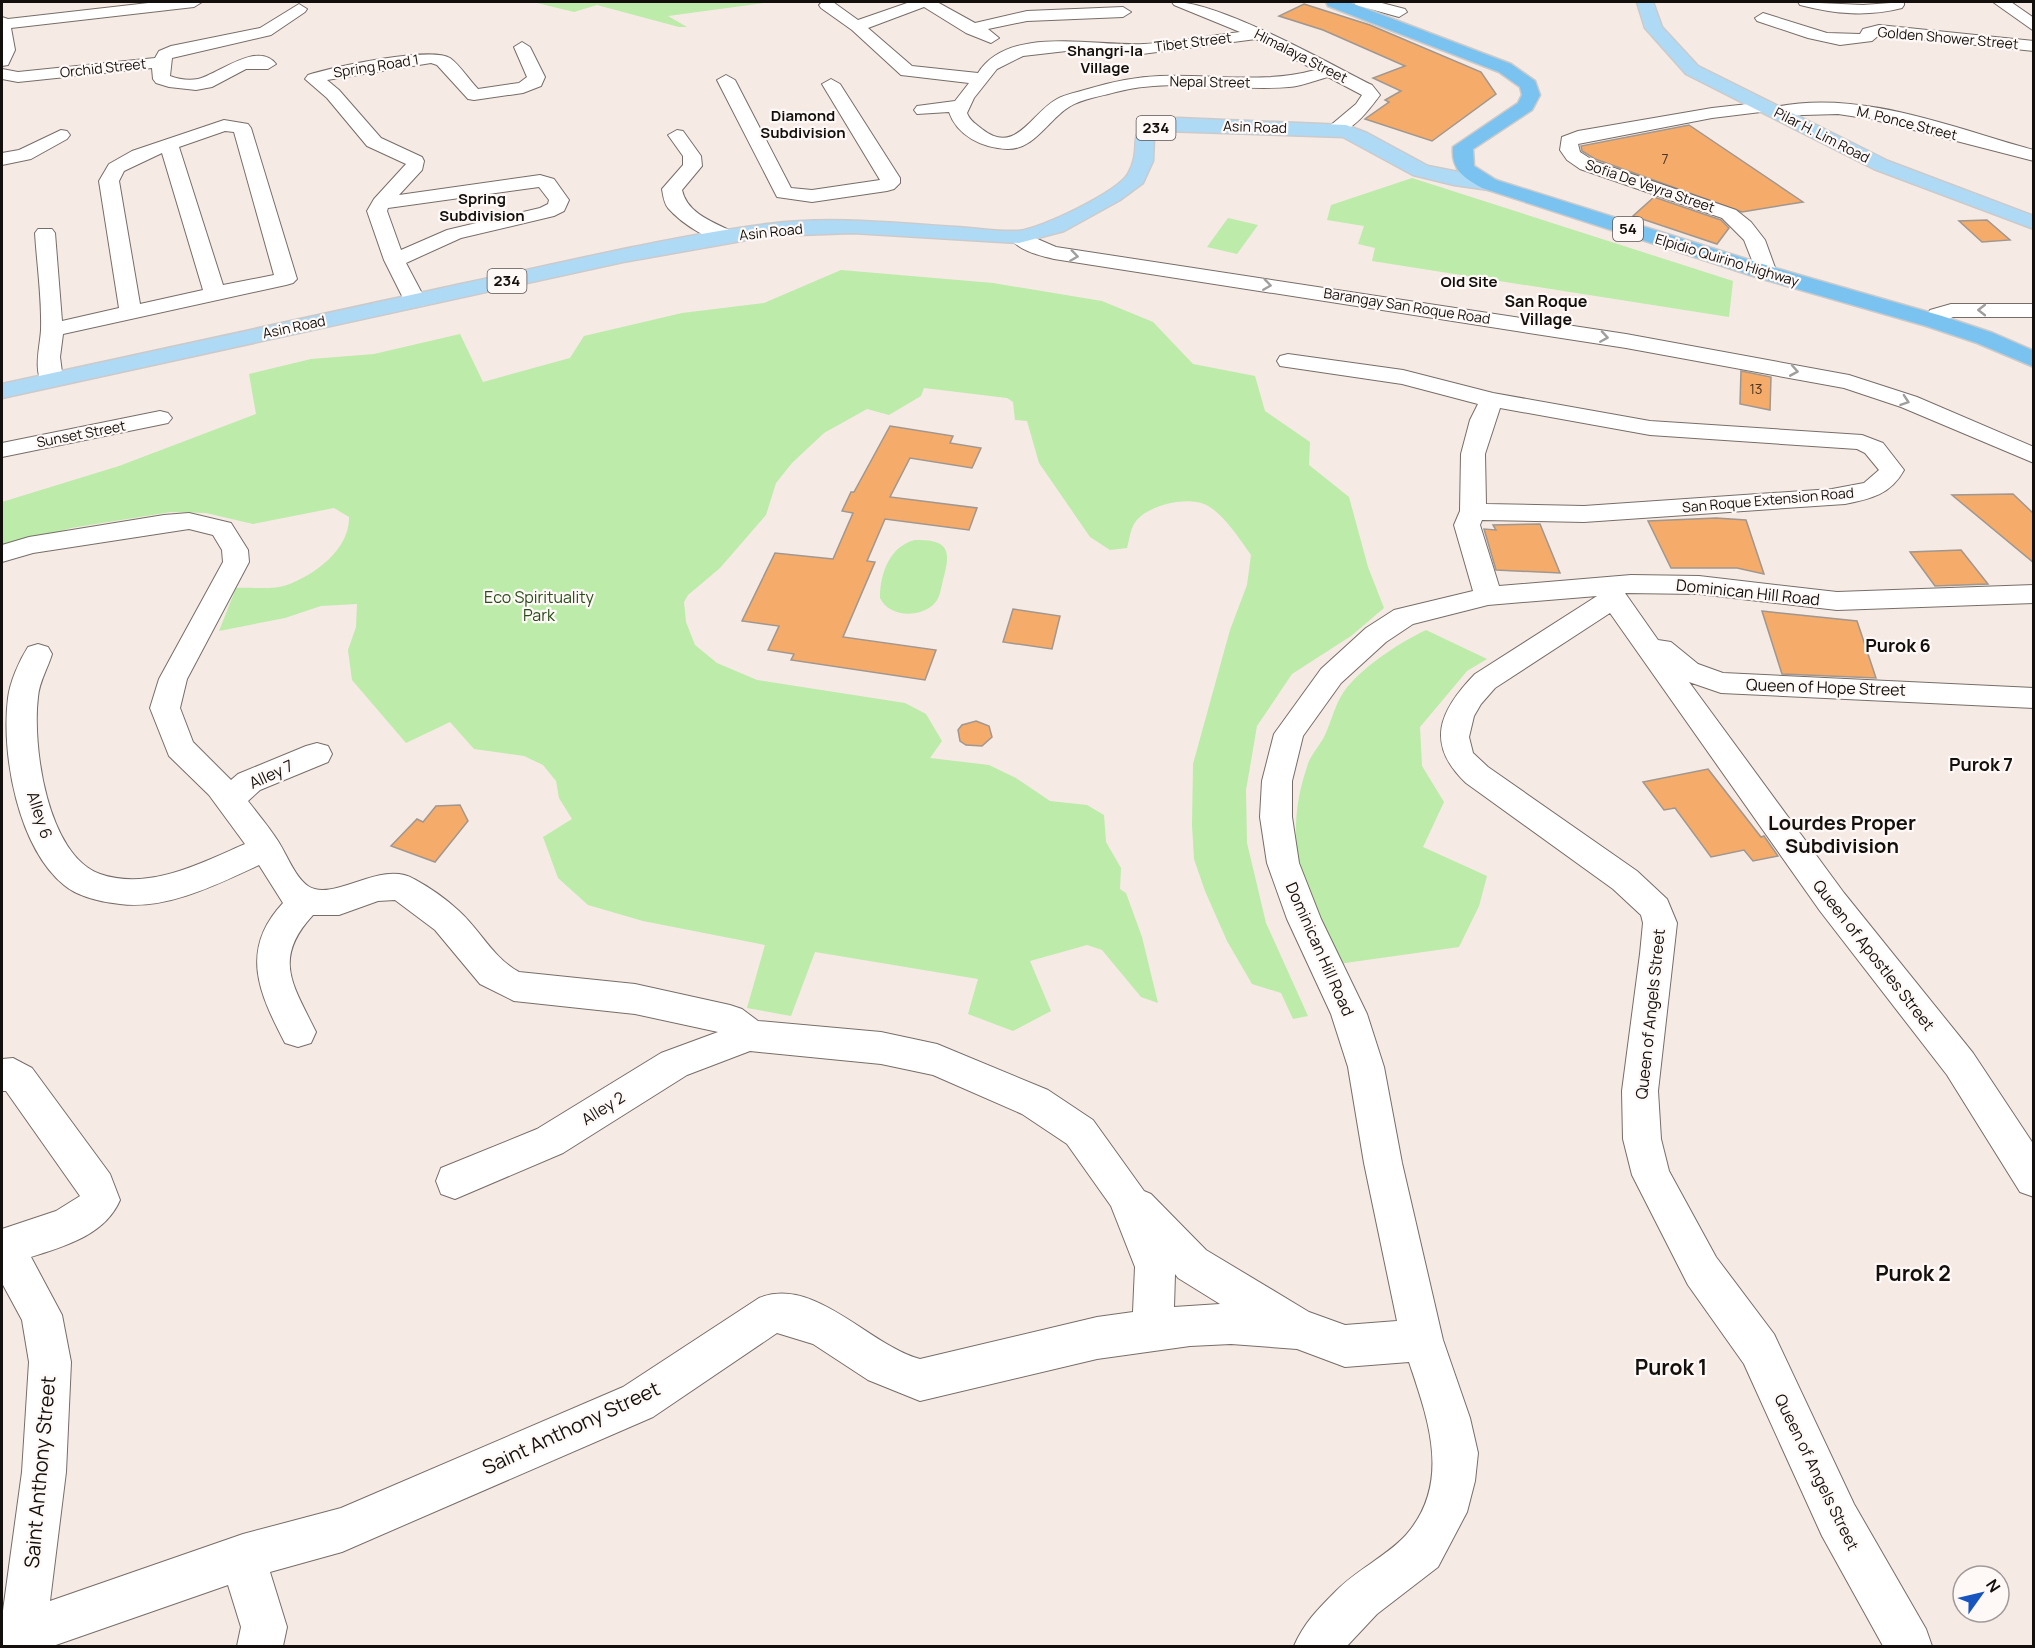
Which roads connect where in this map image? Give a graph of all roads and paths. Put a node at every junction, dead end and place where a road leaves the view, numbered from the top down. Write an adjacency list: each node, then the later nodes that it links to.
1 (194, 2): 14 (street)
2 (925, 2): 18 (street); 19 (street)
3 (1180, 2): 20 (street, Himalaya Street)
4 (1334, 2): 42 (highway, Elpidio Quirino Highway / 54)
5 (1362, 2): 13 (street)
6 (1645, 2): 34 (main road, Pilar H. Lim Road)
7 (1806, 2): 8 (street)
8 (1896, 2)
9 (2001, 2): 17 (street)
10 (827, 5): 18 (street)
11 (299, 9): 26 (street, Orchid Street)
12 (1123, 12): 19 (street)
13 (1399, 12)
14 (63, 16): 16 (street); 21 (street)
15 (1763, 18): 22 (street, Golden Shower Street)
16 (7, 22): 21 (street)
17 (2034, 26)
18 (858, 27): 30 (street)
19 (972, 30): 24 (street)
20 (1260, 34): 24 (street, Tibet Street); 28 (street, Himalaya Street)
21 (7, 40): 25 (street)
22 (2034, 46)
23 (522, 47): 44 (street, Spring Road 1)
24 (1019, 51): 30 (street, Tibet Street)
25 (2, 61)
26 (162, 62): 27 (street); 29 (street, Orchid Street)
27 (268, 64)
28 (1329, 71): 33 (street, Nepal Street); 36 (street, Himalaya Street)
29 (2, 74)
30 (983, 79): 33 (street, Tibet Street)
31 (726, 81): 43 (street)
32 (831, 84): 43 (street)
33 (960, 106): 35 (street)
34 (1772, 109): 40 (street, M. Ponce Street); 45 (main road, Pilar H. Lim Road); 51 (street, Sofia De Veyra Street)
35 (923, 110)
36 (1334, 130): 42 (main road, Asin Road / 234); 49 (main road, Asin Road / 234)
37 (61, 135): 41 (street)
38 (677, 135): 48 (street)
39 (169, 146): 52 (street); 52 (street); 55 (street)
40 (2034, 156)
41 (2, 159)
42 (1489, 184): 51 (highway, Elpidio Quirino Highway / 54)
43 (828, 193): 46 (street)
44 (381, 203): 50 (street); 50 (street)
45 (2034, 223)
46 (831, 227): 48 (main road, Asin Road / 234); 49 (main road, Asin Road / 234)
47 (45, 232): 57 (street)
48 (729, 237): 53 (main road, Asin Road / 234)
49 (1019, 237): 65 (street, Barangay San Roque Road, one-way to 65)
50 (394, 260): 53 (street)
51 (1767, 273): 56 (highway, Elpidio Quirino Highway / 54)
52 (215, 293): 55 (street)
53 (415, 301): 60 (main road, Asin Road / 234)
54 (2034, 310): 56 (street, one-way to 56)
55 (131, 313): 57 (street)
56 (1934, 321): 58 (highway, Elpidio Quirino Highway / 54)
57 (52, 330): 60 (street)
58 (2034, 360)
59 (1288, 361): 62 (street, San Roque Extension Road)
60 (51, 380): 61 (main road, Asin Road / 234)
61 (2, 391)
62 (1492, 400): 66 (street); 66 (street, San Roque Extension Road)
63 (160, 418): 64 (street, Sunset Street)
64 (2, 450)
65 (2034, 456)
66 (1473, 511): 70 (street)
67 (2, 554): 75 (street)
68 (1609, 593): 69 (street, Dominican Hill Road); 70 (street, Dominican Hill Road); 71 (street, Queen of Apostles Street); 93 (street, Queen of Angels Street)
69 (2034, 594)
70 (1488, 596): 88 (street, Dominican Hill Road)
71 (1635, 628): 73 (street, Queen of Hope Street); 81 (street, Queen of Apostles Street)
72 (38, 654): 76 (street, Alley 6)
73 (2034, 698)
74 (317, 754): 75 (street, Alley 7)
75 (229, 799): 76 (street)
76 (266, 848): 77 (street)
77 (305, 902): 78 (street); 79 (street)
78 (298, 1032)
79 (750, 1036): 82 (street, Alley 2); 83 (street)
80 (2, 1075): 84 (street)
81 (2034, 1179)
82 (455, 1181)
83 (1126, 1195): 86 (street); 87 (street)
84 (2, 1248)
85 (2, 1254): 90 (street, Saint Anthony Street)
86 (1298, 1328): 87 (street, Saint Anthony Street); 88 (street, Saint Anthony Street)
87 (1153, 1330): 89 (street, Saint Anthony Street)
88 (1422, 1340): 92 (street, Dominican Hill Road)
89 (243, 1557): 90 (street, Saint Anthony Street); 91 (street)
90 (12, 1636)
91 (260, 1647)
92 (1318, 1647)
93 (1910, 1647)

